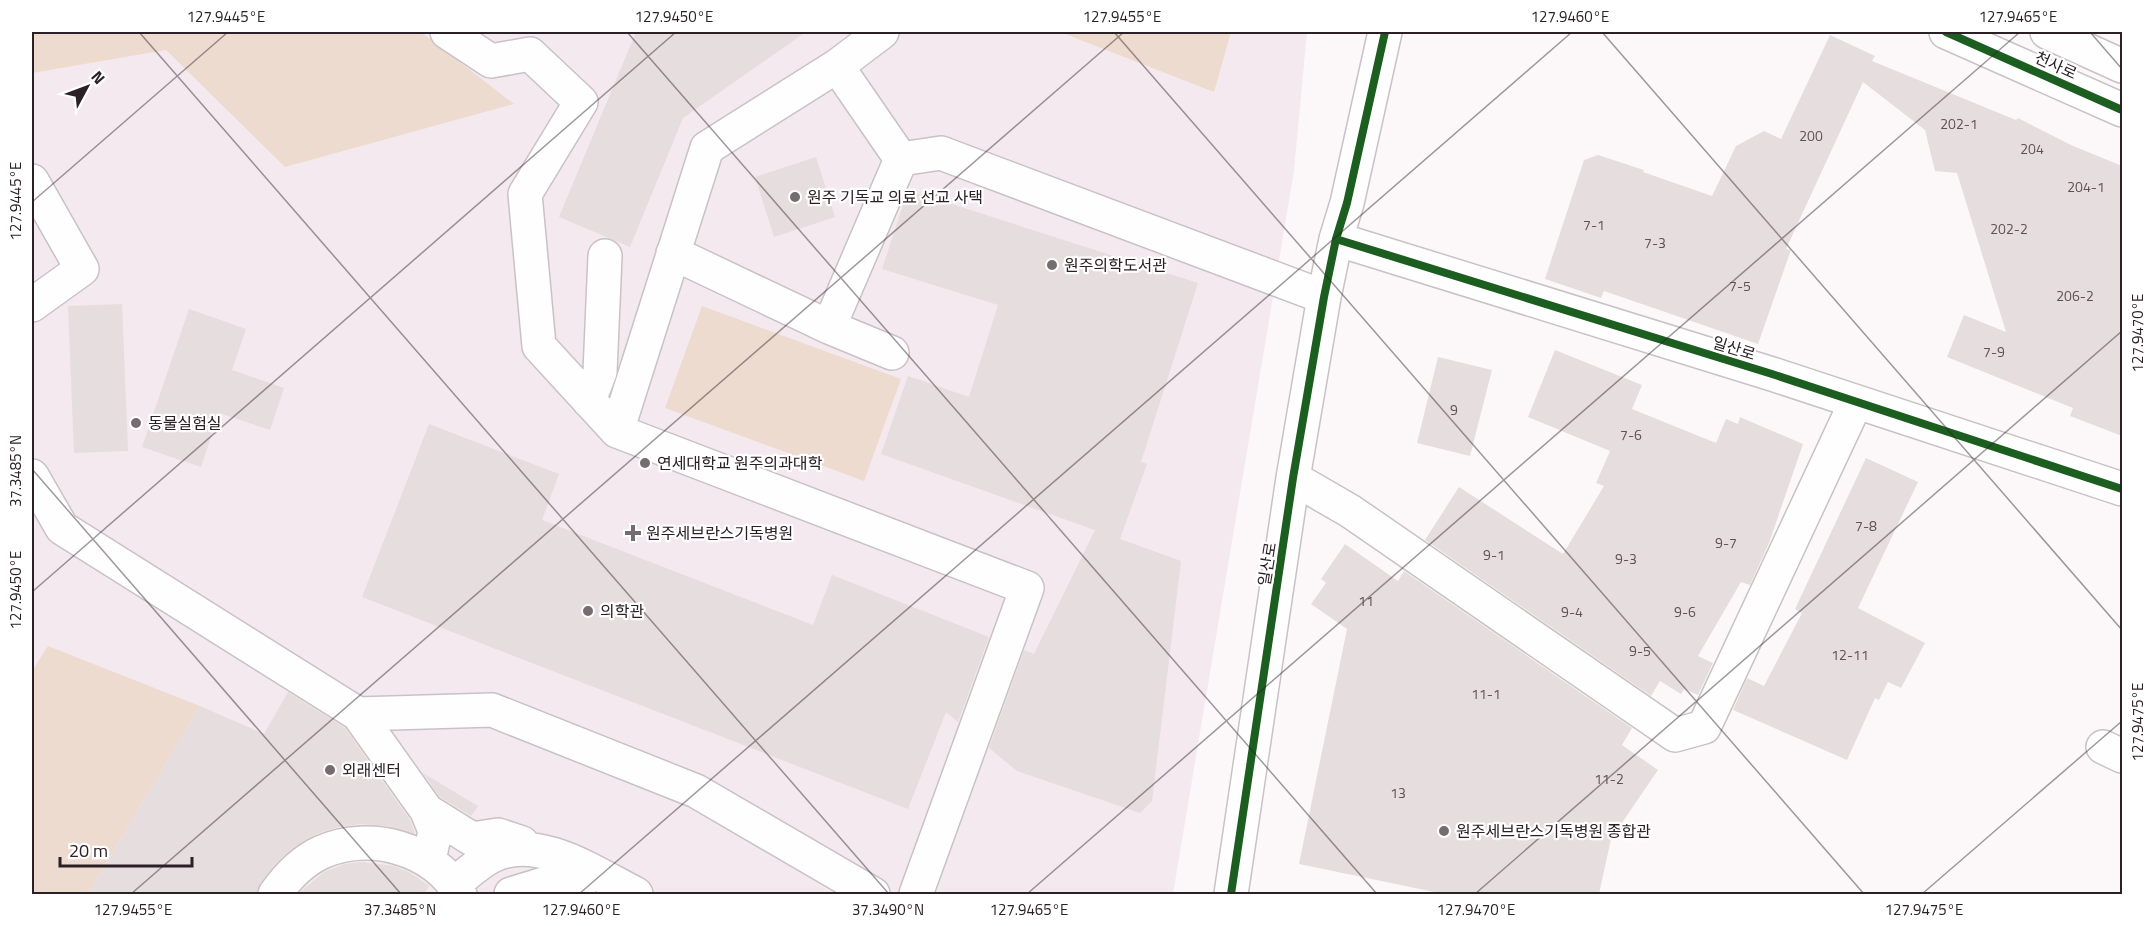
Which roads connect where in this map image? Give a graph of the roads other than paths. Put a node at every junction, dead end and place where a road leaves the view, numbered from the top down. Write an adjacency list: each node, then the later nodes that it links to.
1 (447, 32): 18 (street)
2 (882, 32): 6 (street)
3 (1385, 32): 11 (street, 일산로)
4 (1946, 32): 8 (street, 천사로)
5 (2047, 32): 7 (street, 천사로)
6 (837, 66): 9 (street); 12 (street)
7 (2122, 66)
8 (2122, 110)
9 (901, 159): 14 (street); 16 (street)
10 (32, 181): 15 (street)
11 (1336, 239): 14 (street, 일산로); 19 (street, 일산로)
12 (673, 253): 16 (street); 20 (street)
13 (606, 256): 18 (street)
14 (1324, 297): 22 (street, 일산로)
15 (32, 305)
16 (829, 327): 17 (street)
17 (892, 353)
18 (589, 401): 20 (street)
19 (1856, 402): 22 (street); 23 (street, 일산로)
20 (617, 431): 34 (street)
21 (32, 476): 24 (street)
22 (1293, 478): 35 (street, 일산로)
23 (2122, 489)
24 (358, 714): 25 (street); 33 (street)
25 (427, 811): 26 (street); 27 (street)
26 (561, 856): 28 (street); 32 (street)
27 (429, 861): 28 (street); 29 (street)
28 (457, 889)
29 (274, 894)
30 (510, 894): 31 (street)
31 (579, 894)
32 (636, 894)
33 (873, 894)
34 (916, 894)
35 (1230, 894)

